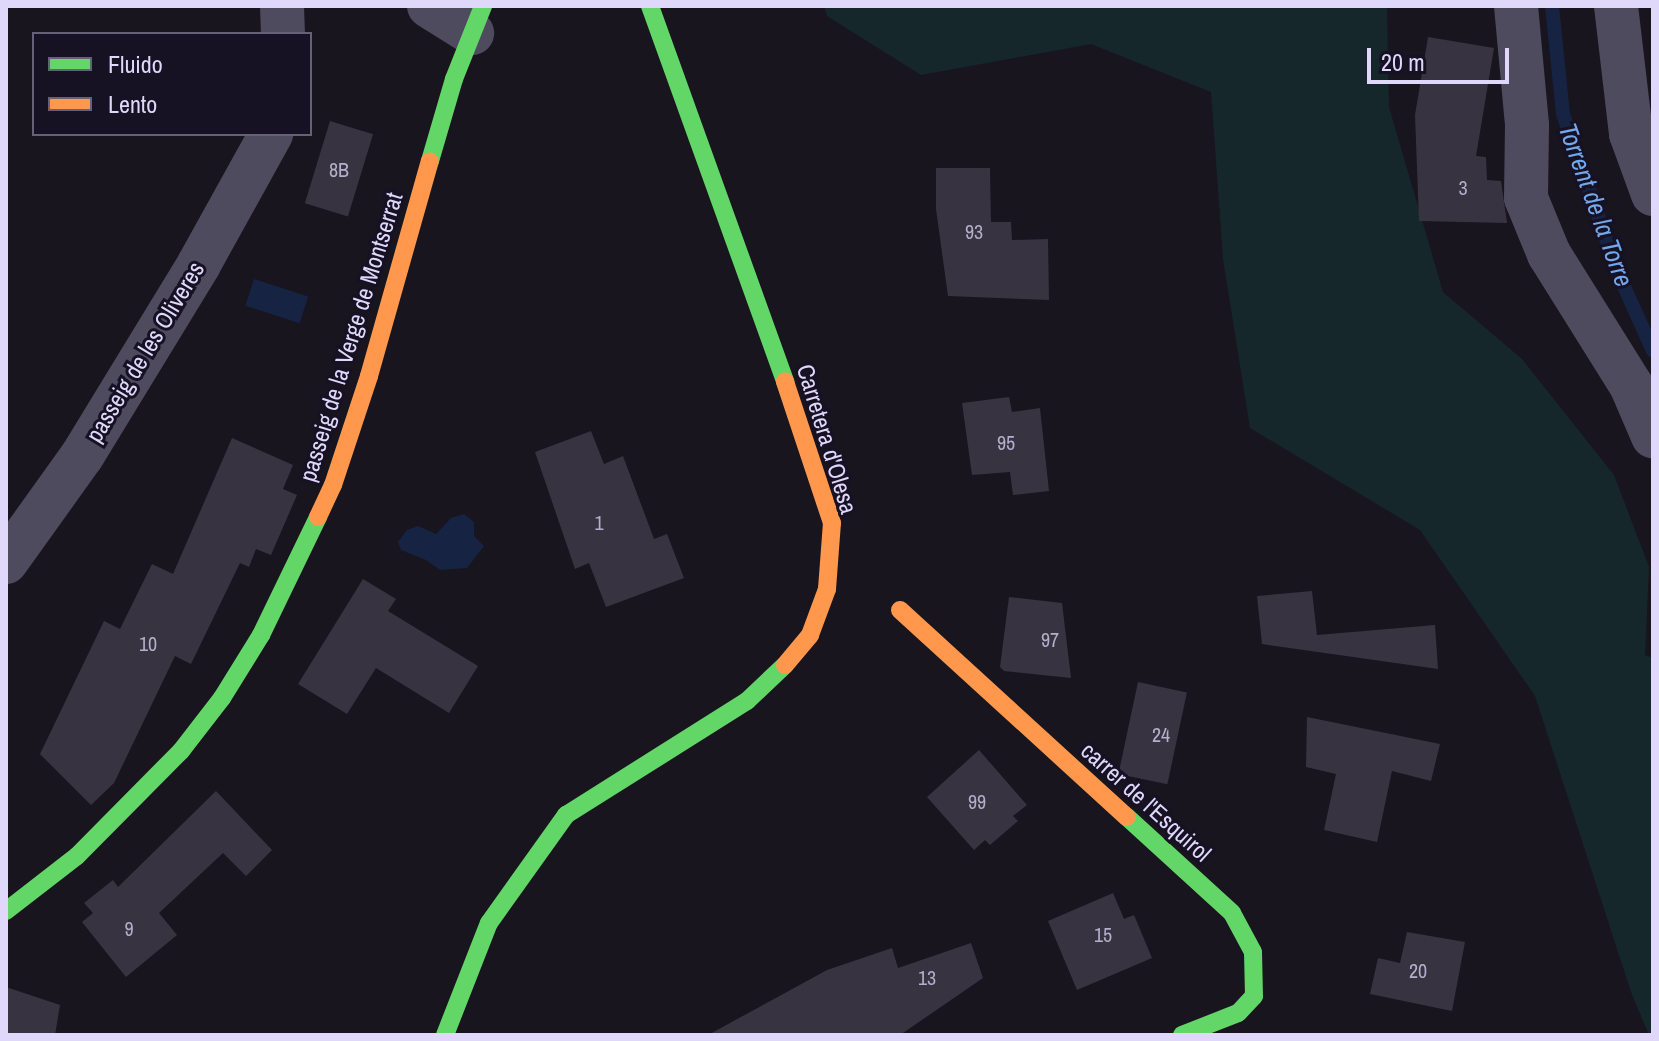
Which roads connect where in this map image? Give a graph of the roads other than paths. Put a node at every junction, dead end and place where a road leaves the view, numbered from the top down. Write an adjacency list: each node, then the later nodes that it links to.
1 (282, 6): 7 (street)
2 (429, 6): 6 (street)
3 (650, 6): 14 (street, Carretera d'Olesa)
4 (1516, 6): 10 (street)
5 (1616, 6): 9 (street)
6 (478, 20): 13 (street, passeig de la Verge de Montserrat)
7 (283, 32)
8 (270, 136): 11 (street, passeig de les Oliveres)
9 (1653, 194)
10 (1653, 436)
11 (6, 562)
12 (900, 610): 15 (street, carrer de l'Esquirol)
13 (6, 911)
14 (445, 1035)
15 (1182, 1035)

